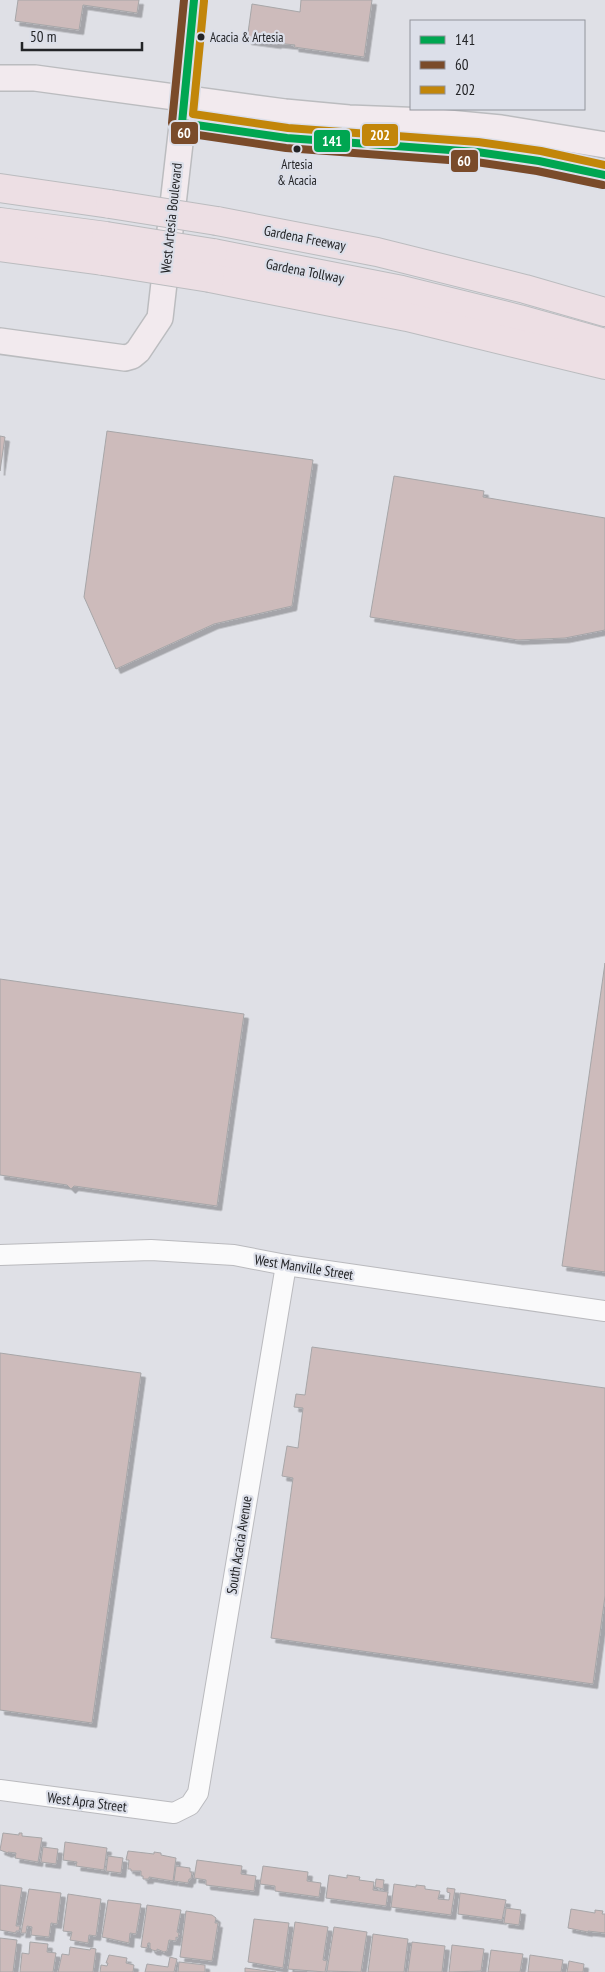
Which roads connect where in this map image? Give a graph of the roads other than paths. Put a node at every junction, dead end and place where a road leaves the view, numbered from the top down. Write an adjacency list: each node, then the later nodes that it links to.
1 (194, 0): 3 (street)
2 (0, 78): 3 (main road)
3 (185, 98): 4 (main road); 5 (main road)
4 (182, 123): 6 (main road); 15 (main road, West Artesia Boulevard)
5 (605, 146)
6 (605, 175)
7 (0, 188): 8 (highway, Gardena Freeway)
8 (70, 198): 9 (highway); 14 (highway, Gardena Freeway, bridge)
9 (0, 209)
10 (0, 222): 12 (highway)
11 (0, 247): 12 (highway)
12 (105, 249): 13 (highway, bridge)
13 (212, 266): 16 (highway, Gardena Tollway); 17 (highway)
14 (605, 312)
15 (0, 341)
16 (605, 343)
17 (605, 365)
18 (0, 1256): 19 (street, West Manville Street)
19 (286, 1265): 20 (street, West Manville Street); 22 (street, South Acacia Avenue)
20 (605, 1311)
21 (0, 1790): 22 (street, West Apra Street)
22 (174, 1813)

